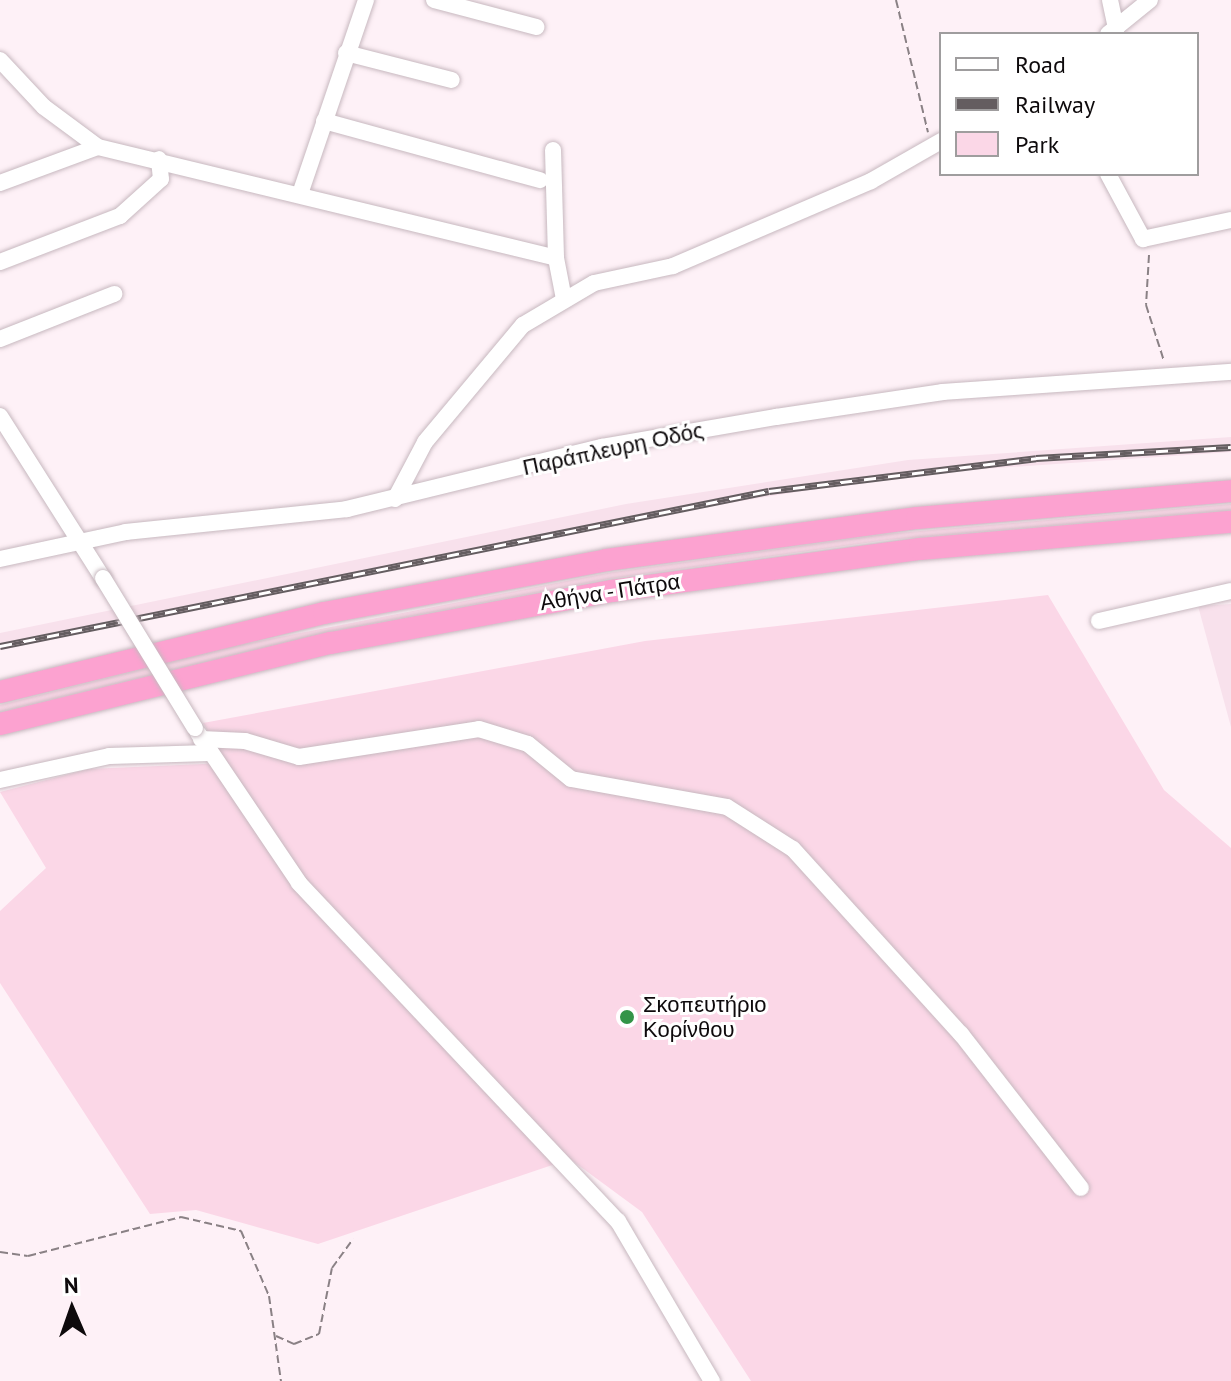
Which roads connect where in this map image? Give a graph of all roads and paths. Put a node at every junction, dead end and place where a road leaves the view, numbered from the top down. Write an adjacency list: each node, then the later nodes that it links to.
1 (366, 0): 8 (street)
2 (434, 0): 6 (street)
3 (896, 0): 15 (path)
4 (1110, 0): 7 (street)
5 (1150, 0): 7 (street)
6 (536, 27)
7 (1112, 31)
8 (346, 53): 10 (street); 11 (street)
9 (0, 60): 13 (street)
10 (452, 80)
11 (324, 121): 18 (street); 20 (street)
12 (939, 143): 15 (street)
13 (98, 147): 16 (street); 19 (street)
14 (553, 150): 23 (street)
15 (926, 153): 26 (street)
16 (159, 159): 20 (street); 24 (street)
17 (1109, 176): 22 (street)
18 (540, 180)
19 (0, 183)
20 (301, 191): 23 (street)
21 (1231, 220): 22 (street)
22 (1146, 240): 29 (path)
23 (556, 258): 26 (street)
24 (0, 262)
25 (114, 294): 27 (street)
26 (564, 299): 32 (street)
27 (0, 339)
28 (1231, 372): 29 (street, Παράπλευρη Οδός)
29 (1169, 377): 32 (street, Παράπλευρη Οδός)
30 (0, 416): 34 (street)
31 (1231, 491): 38 (highway, Αθήνα - Πάτρα)
32 (395, 499): 34 (street, Παράπλευρη Οδός)
33 (1231, 522): 39 (highway, Αθήνα - Πάτρα)
34 (75, 540): 35 (street, Παράπλευρη Οδός); 40 (street, bridge)
35 (0, 559)
36 (1231, 591): 37 (street)
37 (1099, 621)
38 (0, 692)
39 (0, 724)
40 (202, 740): 41 (street); 42 (street); 47 (street)
41 (0, 780)
42 (1081, 1188)
43 (353, 1239): 45 (path)
44 (0, 1252): 45 (path)
45 (275, 1336): 46 (path)
46 (281, 1381)
47 (712, 1381)

